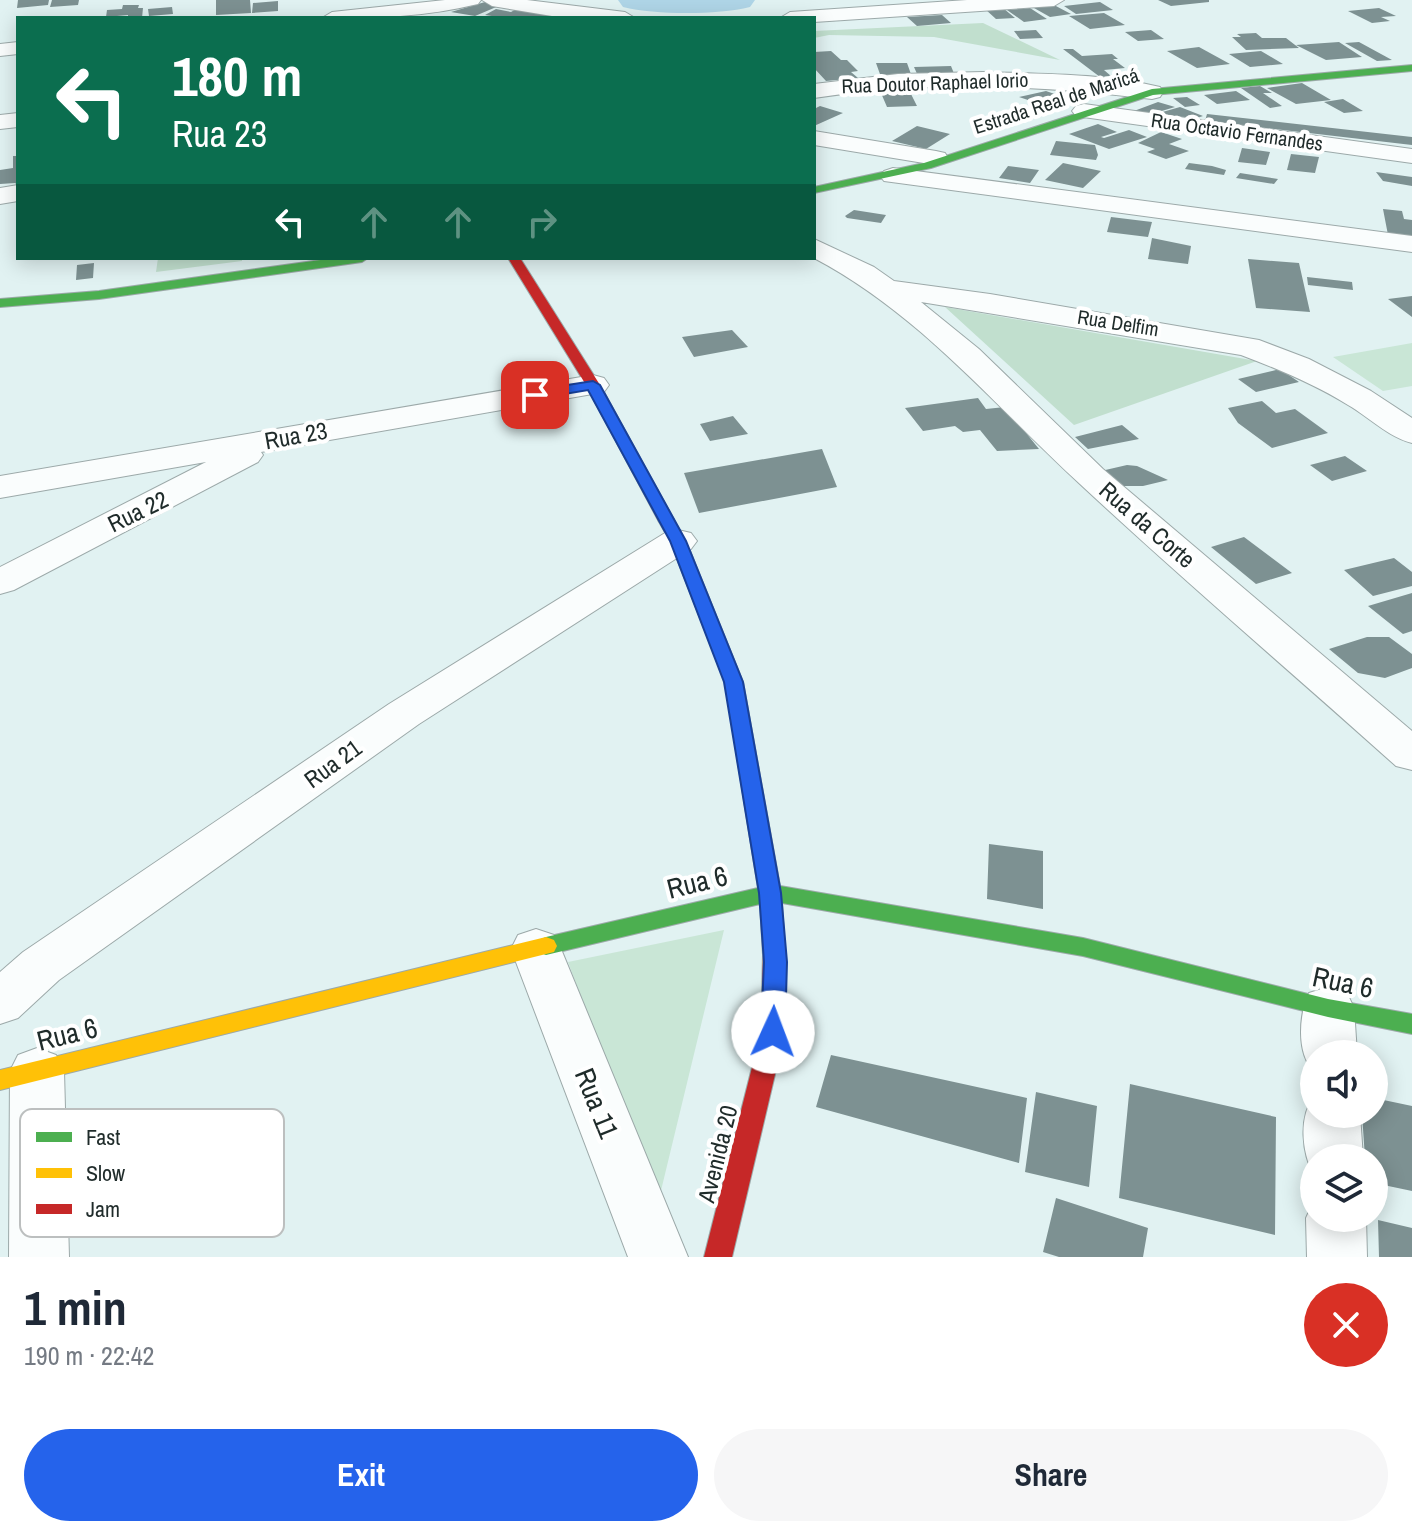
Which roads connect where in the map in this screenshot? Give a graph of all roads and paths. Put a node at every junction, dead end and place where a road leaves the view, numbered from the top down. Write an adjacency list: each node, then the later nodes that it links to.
1 (471, 0): 4 (street)
2 (492, 0): 5 (street)
3 (1054, 0): 6 (street)
4 (353, 16)
5 (603, 16)
6 (816, 16)
7 (1412, 68): 9 (street, Estrada Real de Maricá)
8 (816, 91): 9 (street, Rua Doutor Raphael Iorio)
9 (1152, 92): 10 (street, Estrada Real de Maricá)
10 (1084, 111): 12 (street, Rua Octavio Fernandes); 13 (street, Estrada Real de Maricá)
11 (816, 138): 13 (street)
12 (1401, 154)
13 (948, 160): 14 (street, Estrada Real de Maricá)
14 (893, 176): 15 (street, Estrada Real de Maricá); 16 (street)
15 (816, 190)
16 (1412, 244)
17 (816, 248): 20 (street, Rua Delfim)
18 (348, 260): 21 (street)
19 (515, 260): 22 (street, Avenida 20)
20 (886, 289): 23 (street, Rua Delfim); 28 (street, Rua da Corte)
21 (0, 303)
22 (593, 385): 24 (street, Rua 23); 26 (street, Avenida 20)
23 (1412, 433)
24 (274, 439): 25 (street, Rua 23); 27 (street, Rua 22)
25 (0, 487)
26 (678, 541): 29 (street, Avenida 20); 31 (street, Rua 21)
27 (0, 582)
28 (1412, 755)
29 (770, 893): 30 (street, Rua 6); 33 (street, Rua 6); 40 (street, Avenida 20)
30 (536, 949): 34 (street, Rua 6); 39 (street, Rua 11)
31 (0, 1003)
32 (1412, 1024): 33 (street, Rua 6)
33 (1329, 1031)
34 (19, 1075): 35 (street)
35 (23, 1109)
36 (1336, 1232): 41 (street)
37 (37, 1237): 38 (street)
38 (39, 1257)
39 (658, 1257)
40 (718, 1257)
41 (1337, 1257)

